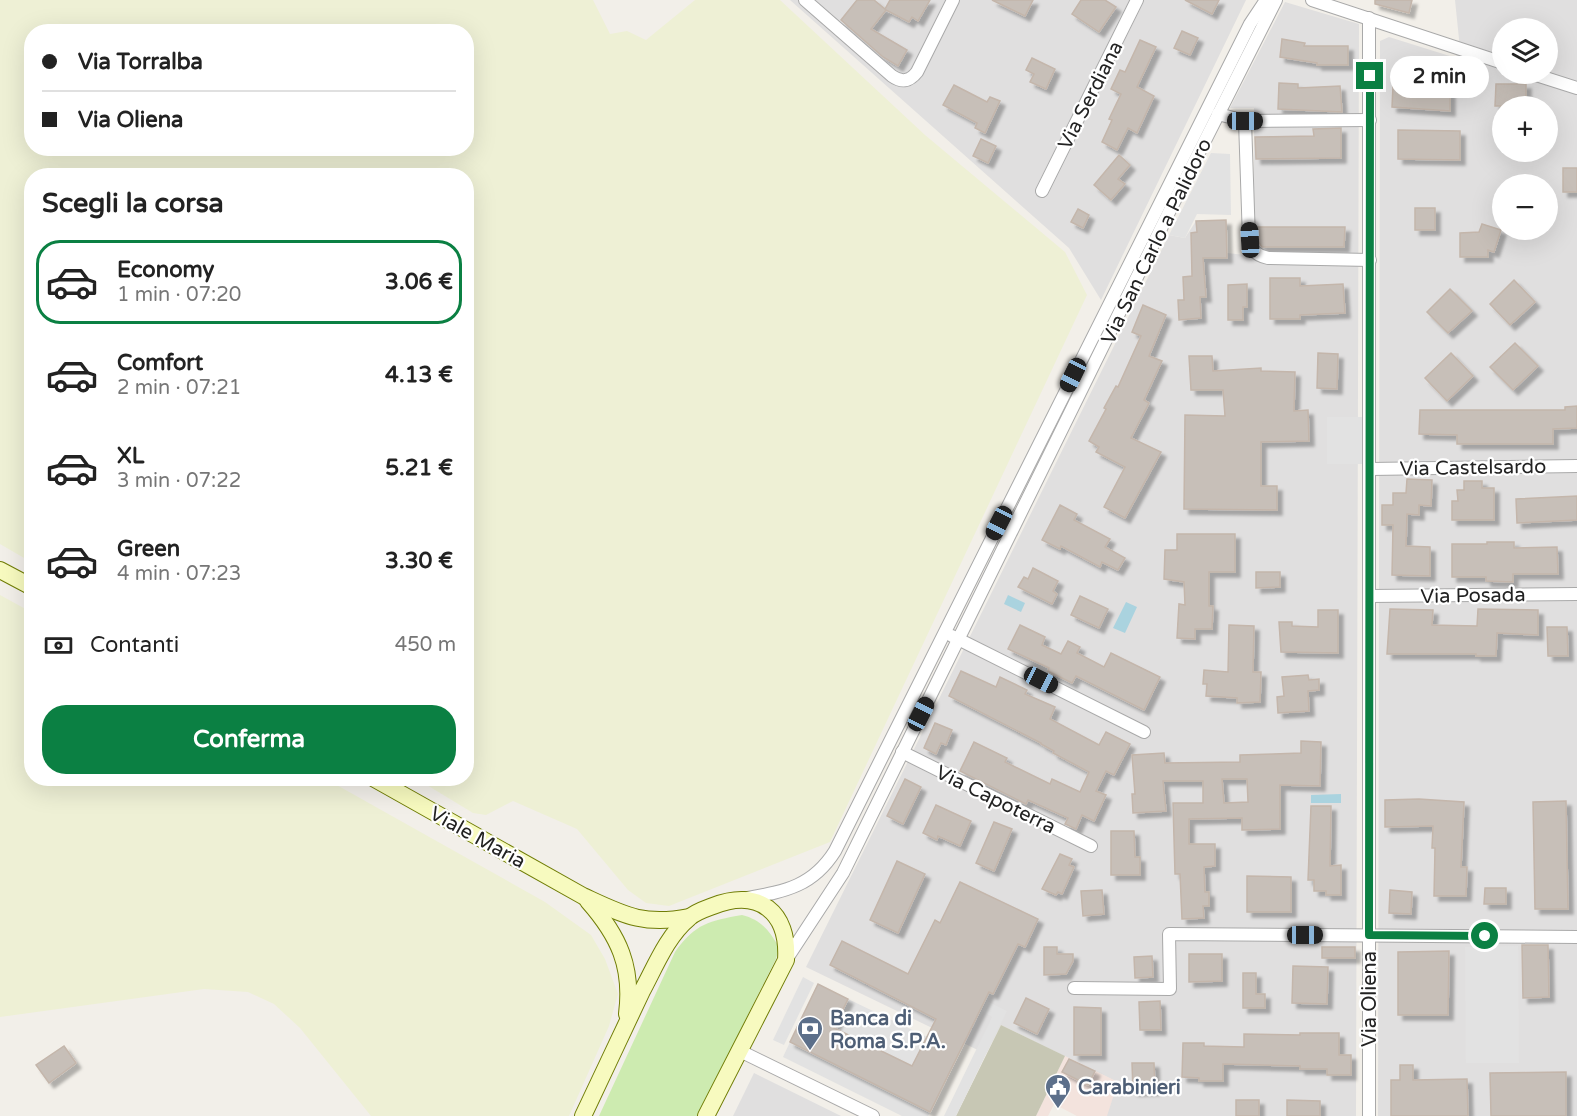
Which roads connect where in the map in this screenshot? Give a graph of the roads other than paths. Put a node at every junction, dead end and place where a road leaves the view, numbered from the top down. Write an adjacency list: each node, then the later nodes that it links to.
1 (805, 0): 2 (street)
2 (953, 0)
3 (1137, 0): 14 (street, Via Serdiana)
4 (1266, 0): 22 (street, Via San Carlo a Palidoro)
5 (1276, 0): 11 (street, Via San Carlo a Palidoro)
6 (1312, 0): 7 (street)
7 (1369, 18): 8 (street); 12 (street, Via Oliena)
8 (1492, 59)
9 (1558, 82): 10 (street)
10 (1577, 88)
11 (1218, 114): 13 (street); 23 (street, Via San Carlo a Palidoro)
12 (1370, 120): 13 (street); 15 (street, Via Oliena)
13 (1245, 121): 15 (street)
14 (1042, 191)
15 (1370, 260): 17 (street, Via Oliena)
16 (1577, 466): 17 (street, Via Castelsardo)
17 (1370, 469): 21 (street, Via Oliena)
18 (0, 570): 19 (street)
19 (24, 583)
20 (1577, 594): 21 (street, Via Posada)
21 (1370, 596): 31 (street, Via Oliena)
22 (944, 633): 23 (street); 29 (street, Via San Carlo a Palidoro)
23 (959, 638): 24 (street); 25 (street, Via San Carlo a Palidoro)
24 (1144, 732)
25 (902, 752): 27 (street, Via Capoterra); 33 (street, Via San Carlo a Palidoro)
26 (387, 786): 28 (street, Viale Maria)
27 (1091, 846)
28 (583, 896): 30 (street, Viale Maria); 35 (street, Viale Maria)
29 (743, 899): 30 (street, Via San Carlo a Palidoro); 33 (street)
30 (689, 917): 35 (street, Via San Carlo a Palidoro)
31 (1369, 935): 32 (street); 34 (street); 40 (street, Via Oliena)
32 (1577, 937)
33 (786, 960): 36 (street, Via San Carlo a Palidoro)
34 (1074, 988)
35 (625, 1027): 37 (street, Via San Carlo a Palidoro)
36 (740, 1051): 38 (street, Via San Carlo a Palidoro); 39 (street)
37 (583, 1116)
38 (706, 1116)
39 (873, 1116)
40 (1369, 1116)

